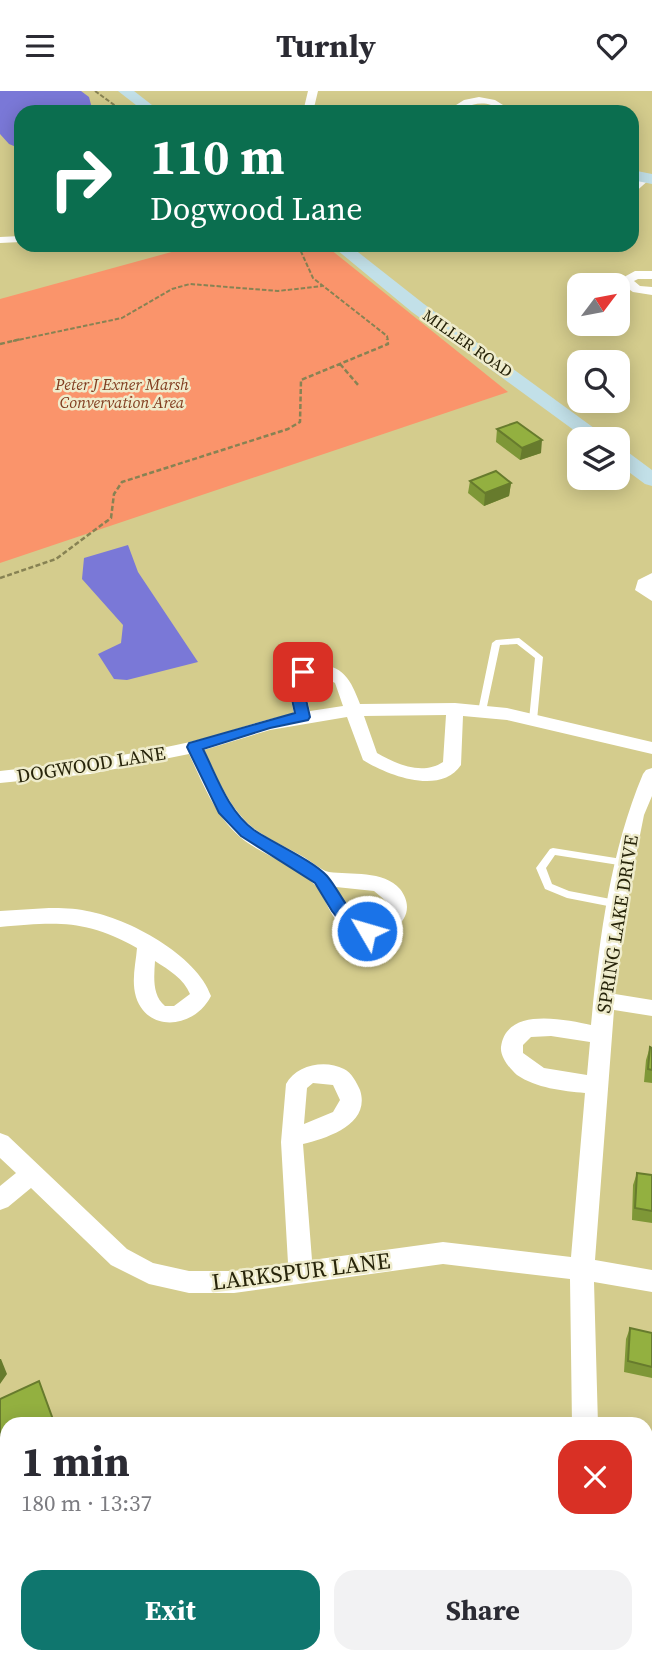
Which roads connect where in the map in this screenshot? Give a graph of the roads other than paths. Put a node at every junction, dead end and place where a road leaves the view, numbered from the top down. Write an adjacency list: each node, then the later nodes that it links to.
1 (125, 91): 2 (street)
2 (144, 105)
3 (462, 105): 4 (street)
4 (498, 105)
5 (348, 252): 8 (street, MILLER ROAD)
6 (652, 275): 7 (street)
7 (652, 291)
8 (582, 427)
9 (630, 463): 10 (street)
10 (652, 479)
11 (652, 578): 12 (street)
12 (652, 596)
13 (352, 709): 14 (street, DOGWOOD LANE); 14 (street); 16 (street, DOGWOOD LANE); 16 (street)
14 (455, 709): 15 (street, DOGWOOD LANE)
15 (482, 711): 17 (street, DOGWOOD LANE); 17 (lane)
16 (303, 717): 18 (street, DOGWOOD LANE)
17 (533, 720): 19 (street, DOGWOOD LANE)
18 (194, 747): 21 (street, DOGWOOD LANE); 23 (street)
19 (652, 748)
20 (652, 774): 22 (street, SPRING LAKE DRIVE)
21 (0, 777)
22 (625, 862): 24 (street, SPRING LAKE DRIVE); 24 (lane)
23 (320, 879)
24 (618, 904): 27 (street, SPRING LAKE DRIVE)
25 (0, 919): 26 (street)
26 (148, 944)
27 (604, 1000): 28 (street); 29 (street, SPRING LAKE DRIVE)
28 (652, 1008)
29 (601, 1036): 30 (street, SPRING LAKE DRIVE); 30 (street, SPRING LAKE DRIVE)
30 (597, 1086): 35 (street, SPRING LAKE DRIVE)
31 (292, 1136): 36 (street)
32 (0, 1143): 33 (street, LARKSPUR LANE)
33 (31, 1174): 34 (street); 36 (street, LARKSPUR LANE)
34 (0, 1200)
35 (582, 1269): 36 (street, LARKSPUR LANE); 37 (street, LARKSPUR LANE); 38 (street, SPRING LAKE DRIVE)
36 (301, 1272)
37 (652, 1281)
38 (585, 1417)

